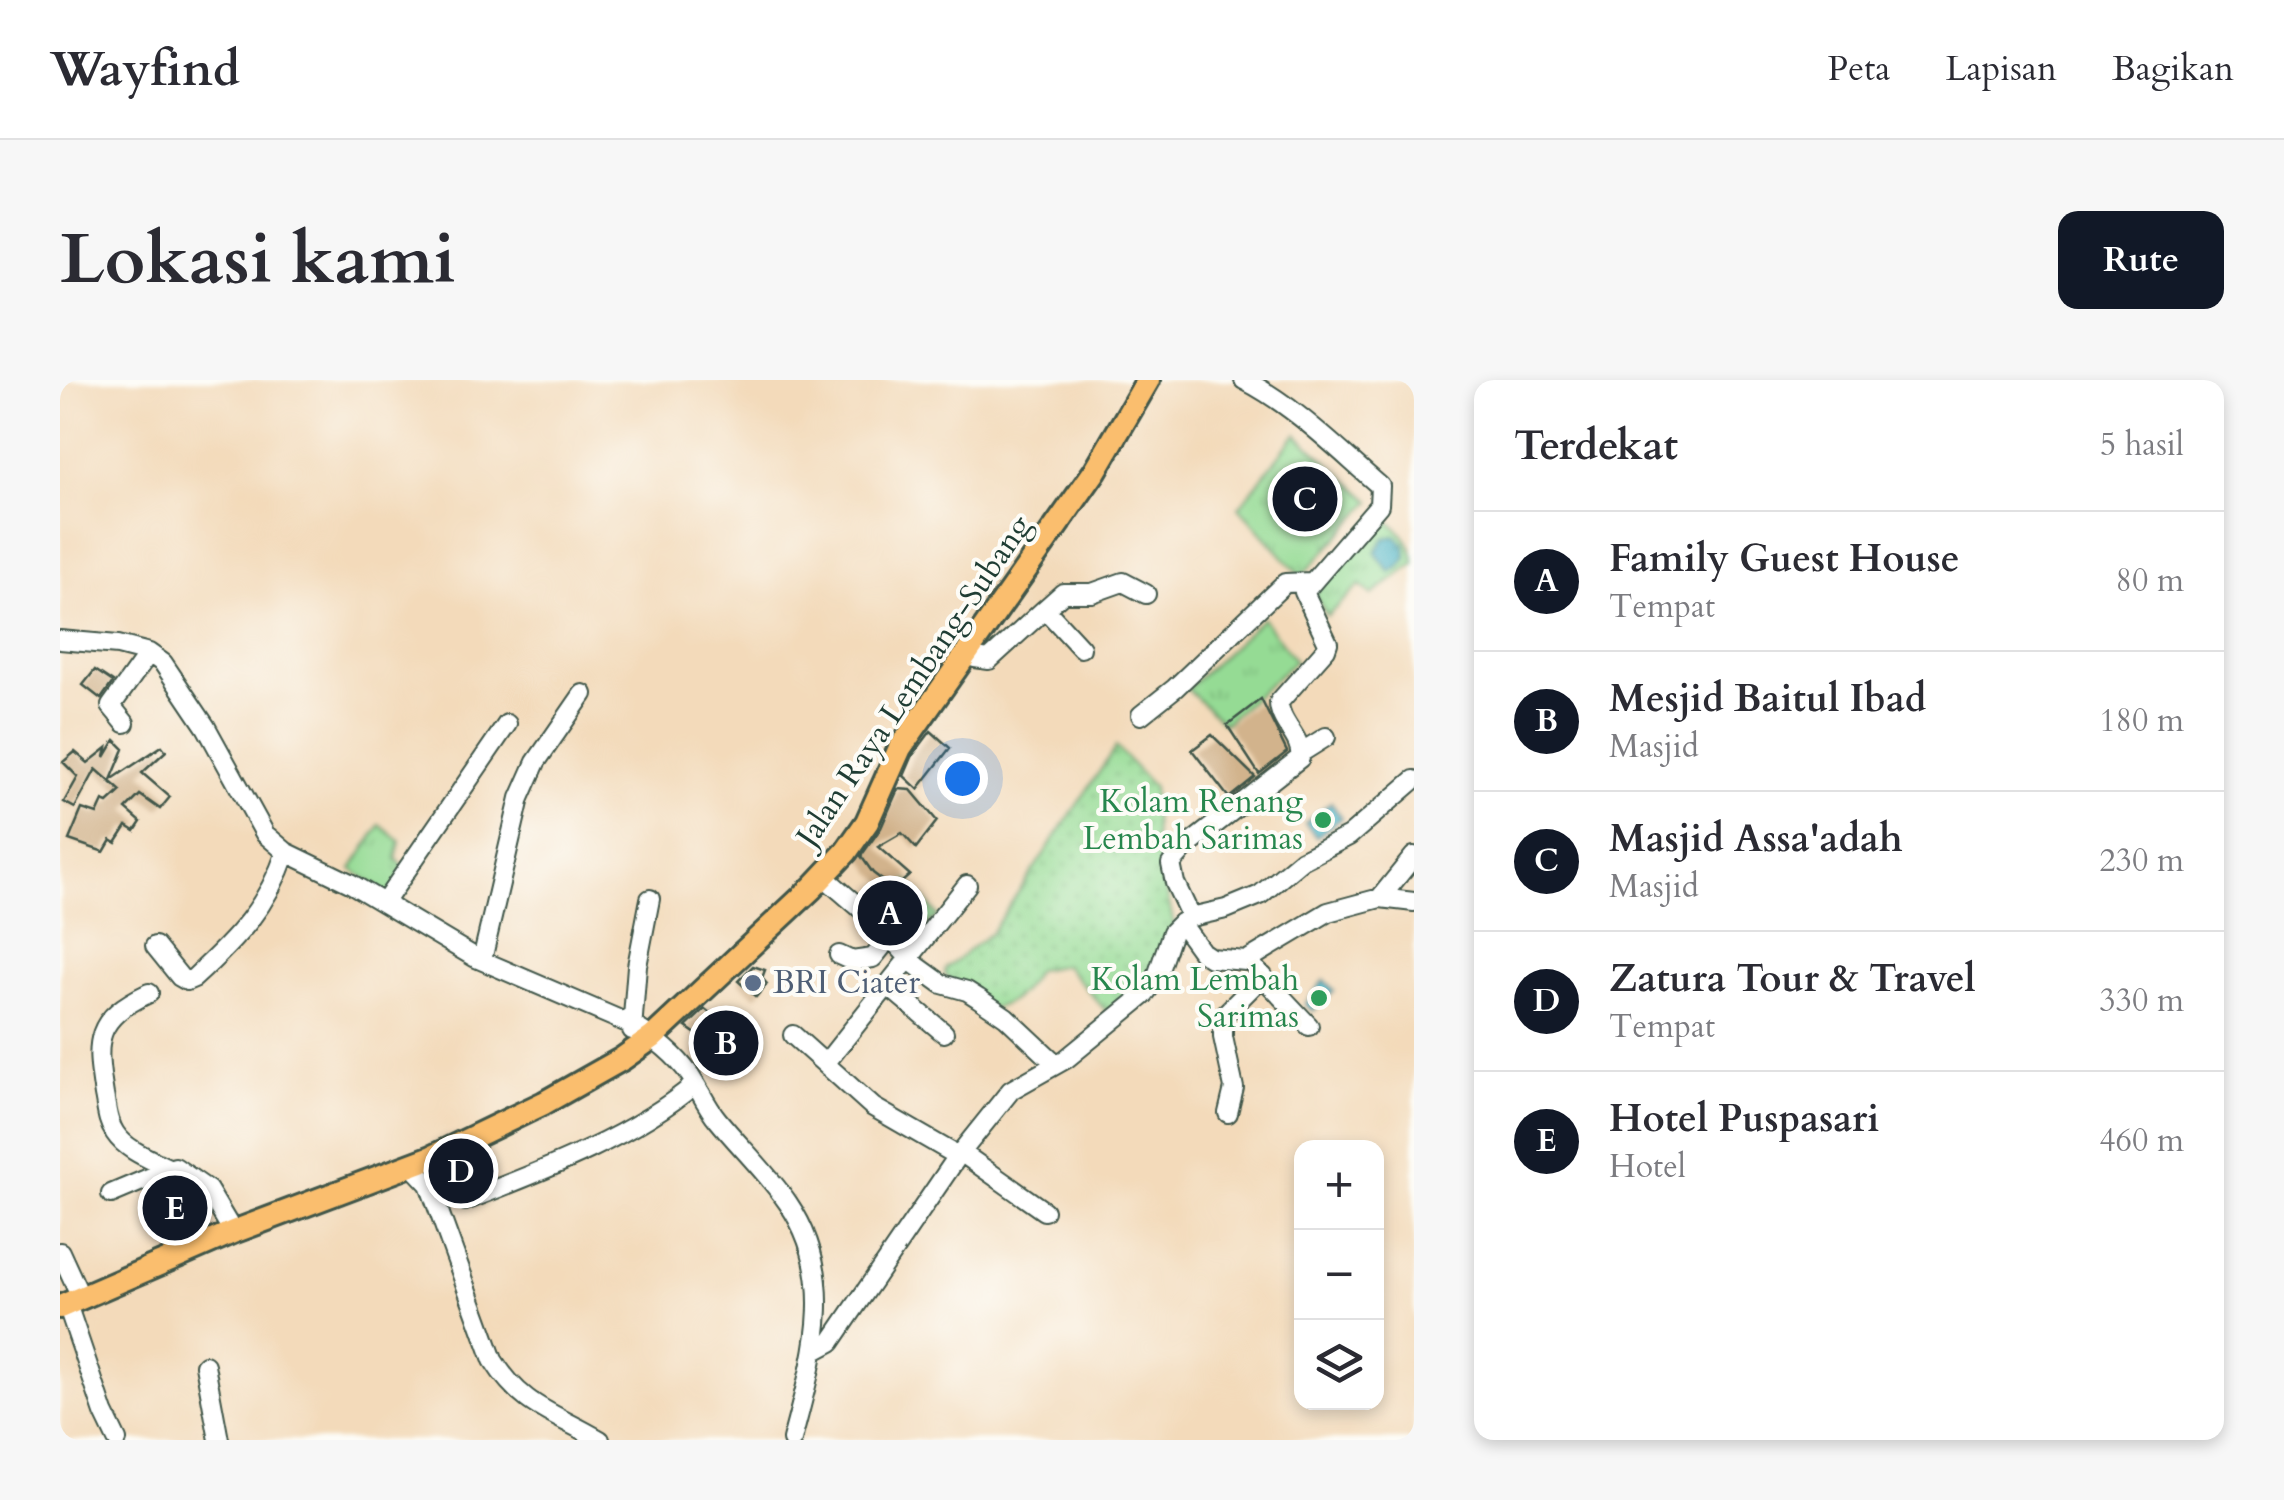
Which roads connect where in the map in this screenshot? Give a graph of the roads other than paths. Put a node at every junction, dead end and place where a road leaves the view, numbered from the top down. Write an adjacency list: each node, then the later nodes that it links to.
1 (1148, 380): 8 (main road, Jalan Raya Lembang-Subang)
2 (1244, 380): 3 (street)
3 (1311, 582): 11 (street); 15 (street)
4 (1146, 594): 5 (street)
5 (1045, 608): 7 (street); 8 (street)
6 (60, 640): 9 (street)
7 (1081, 648)
8 (966, 652): 19 (main road, Jalan Raya Lembang-Subang)
9 (149, 653): 12 (street); 17 (street)
10 (582, 694): 30 (street)
11 (1141, 715)
12 (125, 722)
13 (507, 724): 23 (street)
14 (1326, 737): 15 (street)
15 (1302, 752): 25 (street)
16 (1414, 780): 25 (street)
17 (286, 852): 23 (street); 27 (street)
18 (1414, 856): 21 (street)
19 (823, 876): 26 (street); 36 (main road, Jalan Raya Lembang-Subang)
20 (967, 884): 29 (street)
21 (1380, 898): 24 (street); 31 (street)
22 (650, 899): 36 (street)
23 (384, 902): 30 (street)
24 (1414, 902)
25 (1186, 920): 31 (street); 40 (street)
26 (884, 931): 28 (street); 29 (street)
27 (155, 946)
28 (839, 955)
29 (909, 957): 33 (street); 40 (street)
30 (482, 960): 36 (street)
31 (1246, 961): 32 (street)
32 (1263, 976): 35 (street); 42 (street)
33 (887, 985): 37 (street); 39 (street)
34 (148, 993): 45 (street)
35 (1309, 1026)
36 (637, 1031): 41 (street); 44 (main road, Jalan Raya Lembang-Subang)
37 (944, 1034)
38 (793, 1035): 39 (street)
39 (824, 1064): 43 (street)
40 (1056, 1064): 43 (street)
41 (695, 1091): 47 (street); 52 (street)
42 (1228, 1112)
43 (960, 1154): 48 (street); 52 (street)
44 (421, 1161): 49 (main road, Jalan Raya Lembang-Subang); 56 (street)
45 (168, 1168): 46 (street); 49 (street)
46 (110, 1194)
47 (465, 1201)
48 (1044, 1211)
49 (233, 1232): 51 (main road, Jalan Raya Lembang-Subang)
50 (60, 1252): 51 (street)
51 (69, 1303): 54 (street)
52 (816, 1350): 57 (street)
53 (205, 1366): 55 (street)
54 (118, 1440)
55 (219, 1440)
56 (600, 1440)
57 (792, 1440)

